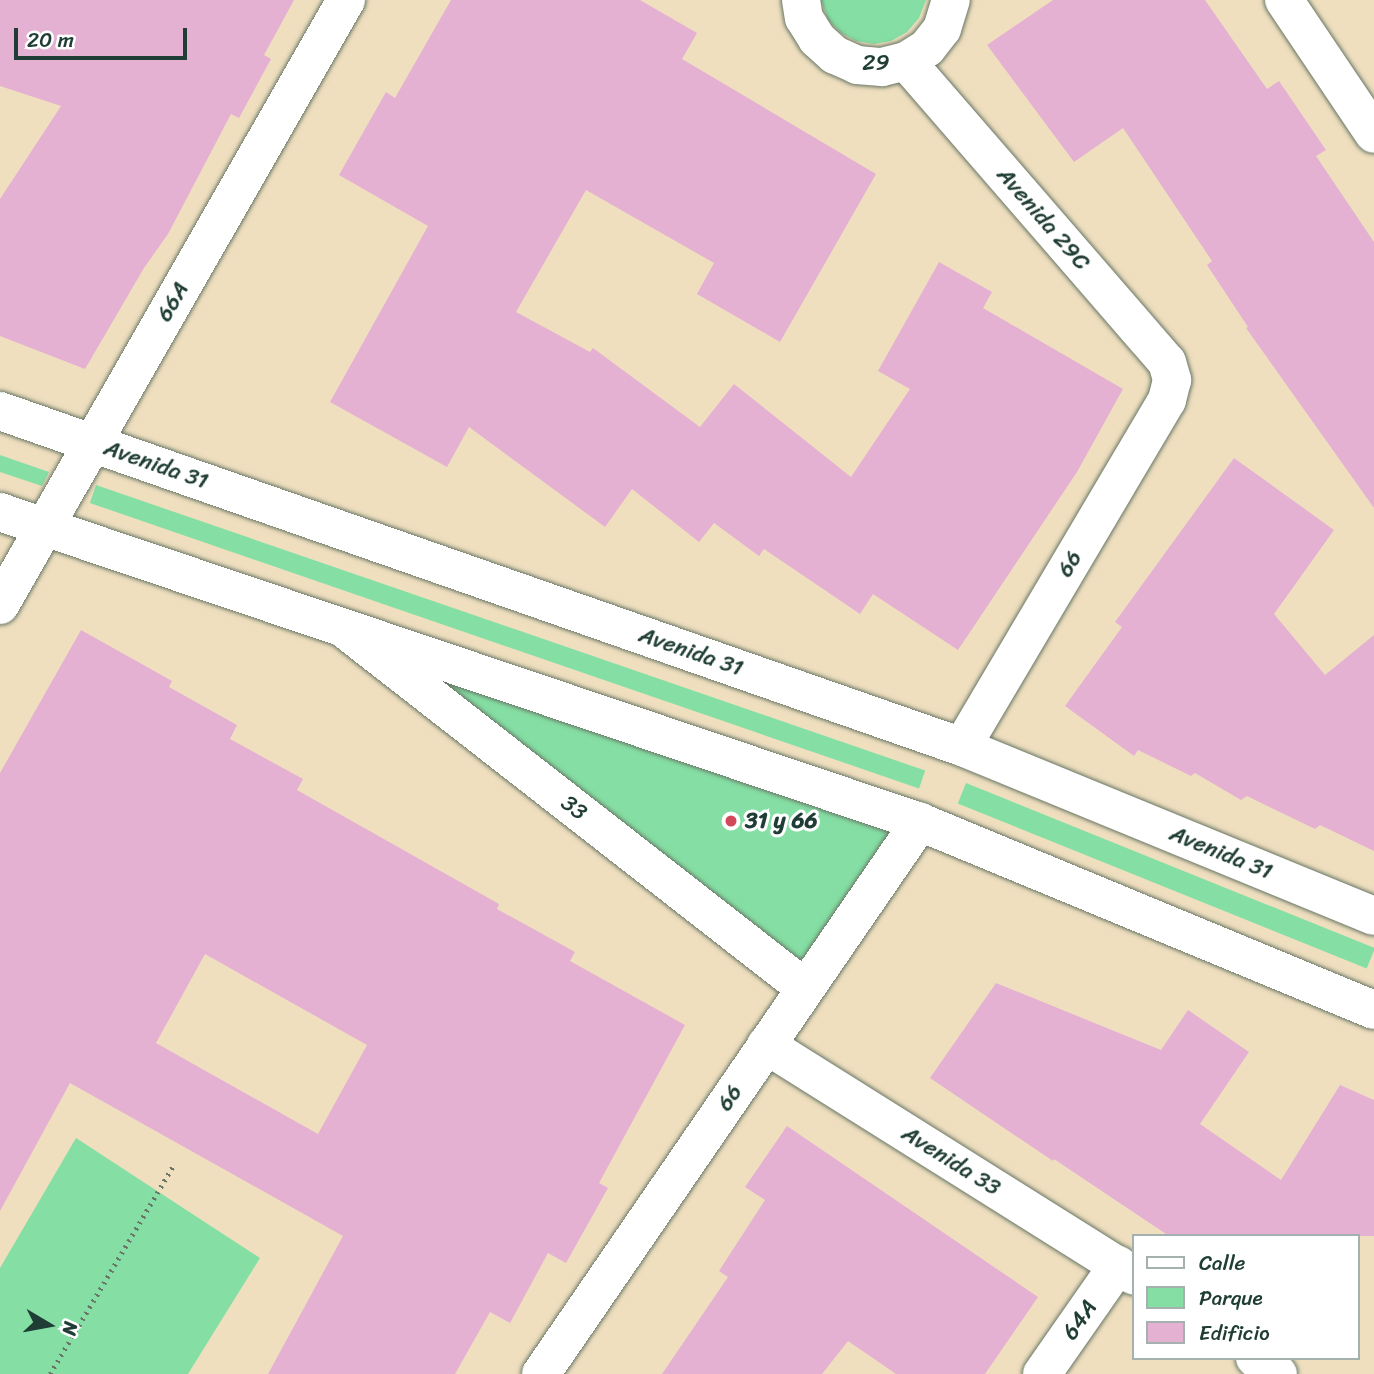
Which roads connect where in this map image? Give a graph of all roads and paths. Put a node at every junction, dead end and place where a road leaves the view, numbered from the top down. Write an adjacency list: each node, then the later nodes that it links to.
1 (346, 0): 9 (street, 66A)
2 (801, 0): 5 (street, 29)
3 (951, 0): 5 (street, 29)
4 (1284, 0): 6 (street)
5 (906, 61): 7 (street, Avenida 29C)
6 (1374, 134)
7 (1172, 380): 14 (street, 66)
8 (0, 411): 9 (street, Avenida 31)
9 (93, 443): 11 (street, 66A); 14 (street, Avenida 31)
10 (0, 512): 11 (street)
11 (47, 527): 12 (street, 66A); 13 (street)
12 (0, 605)
13 (342, 627): 15 (street); 17 (street, 33)
14 (962, 747): 16 (street, Avenida 31)
15 (920, 822): 17 (street, 66); 18 (street)
16 (1374, 916)
17 (805, 988): 19 (street, 66)
18 (1374, 1010)
19 (766, 1045): 21 (street, Avenida 33); 24 (street, 66)
20 (173, 1166): 23 (path)
21 (1126, 1271): 25 (street, 64A)
22 (1258, 1360): 26 (street)
23 (50, 1374)
24 (541, 1374)
25 (1042, 1374)
26 (1278, 1374)

